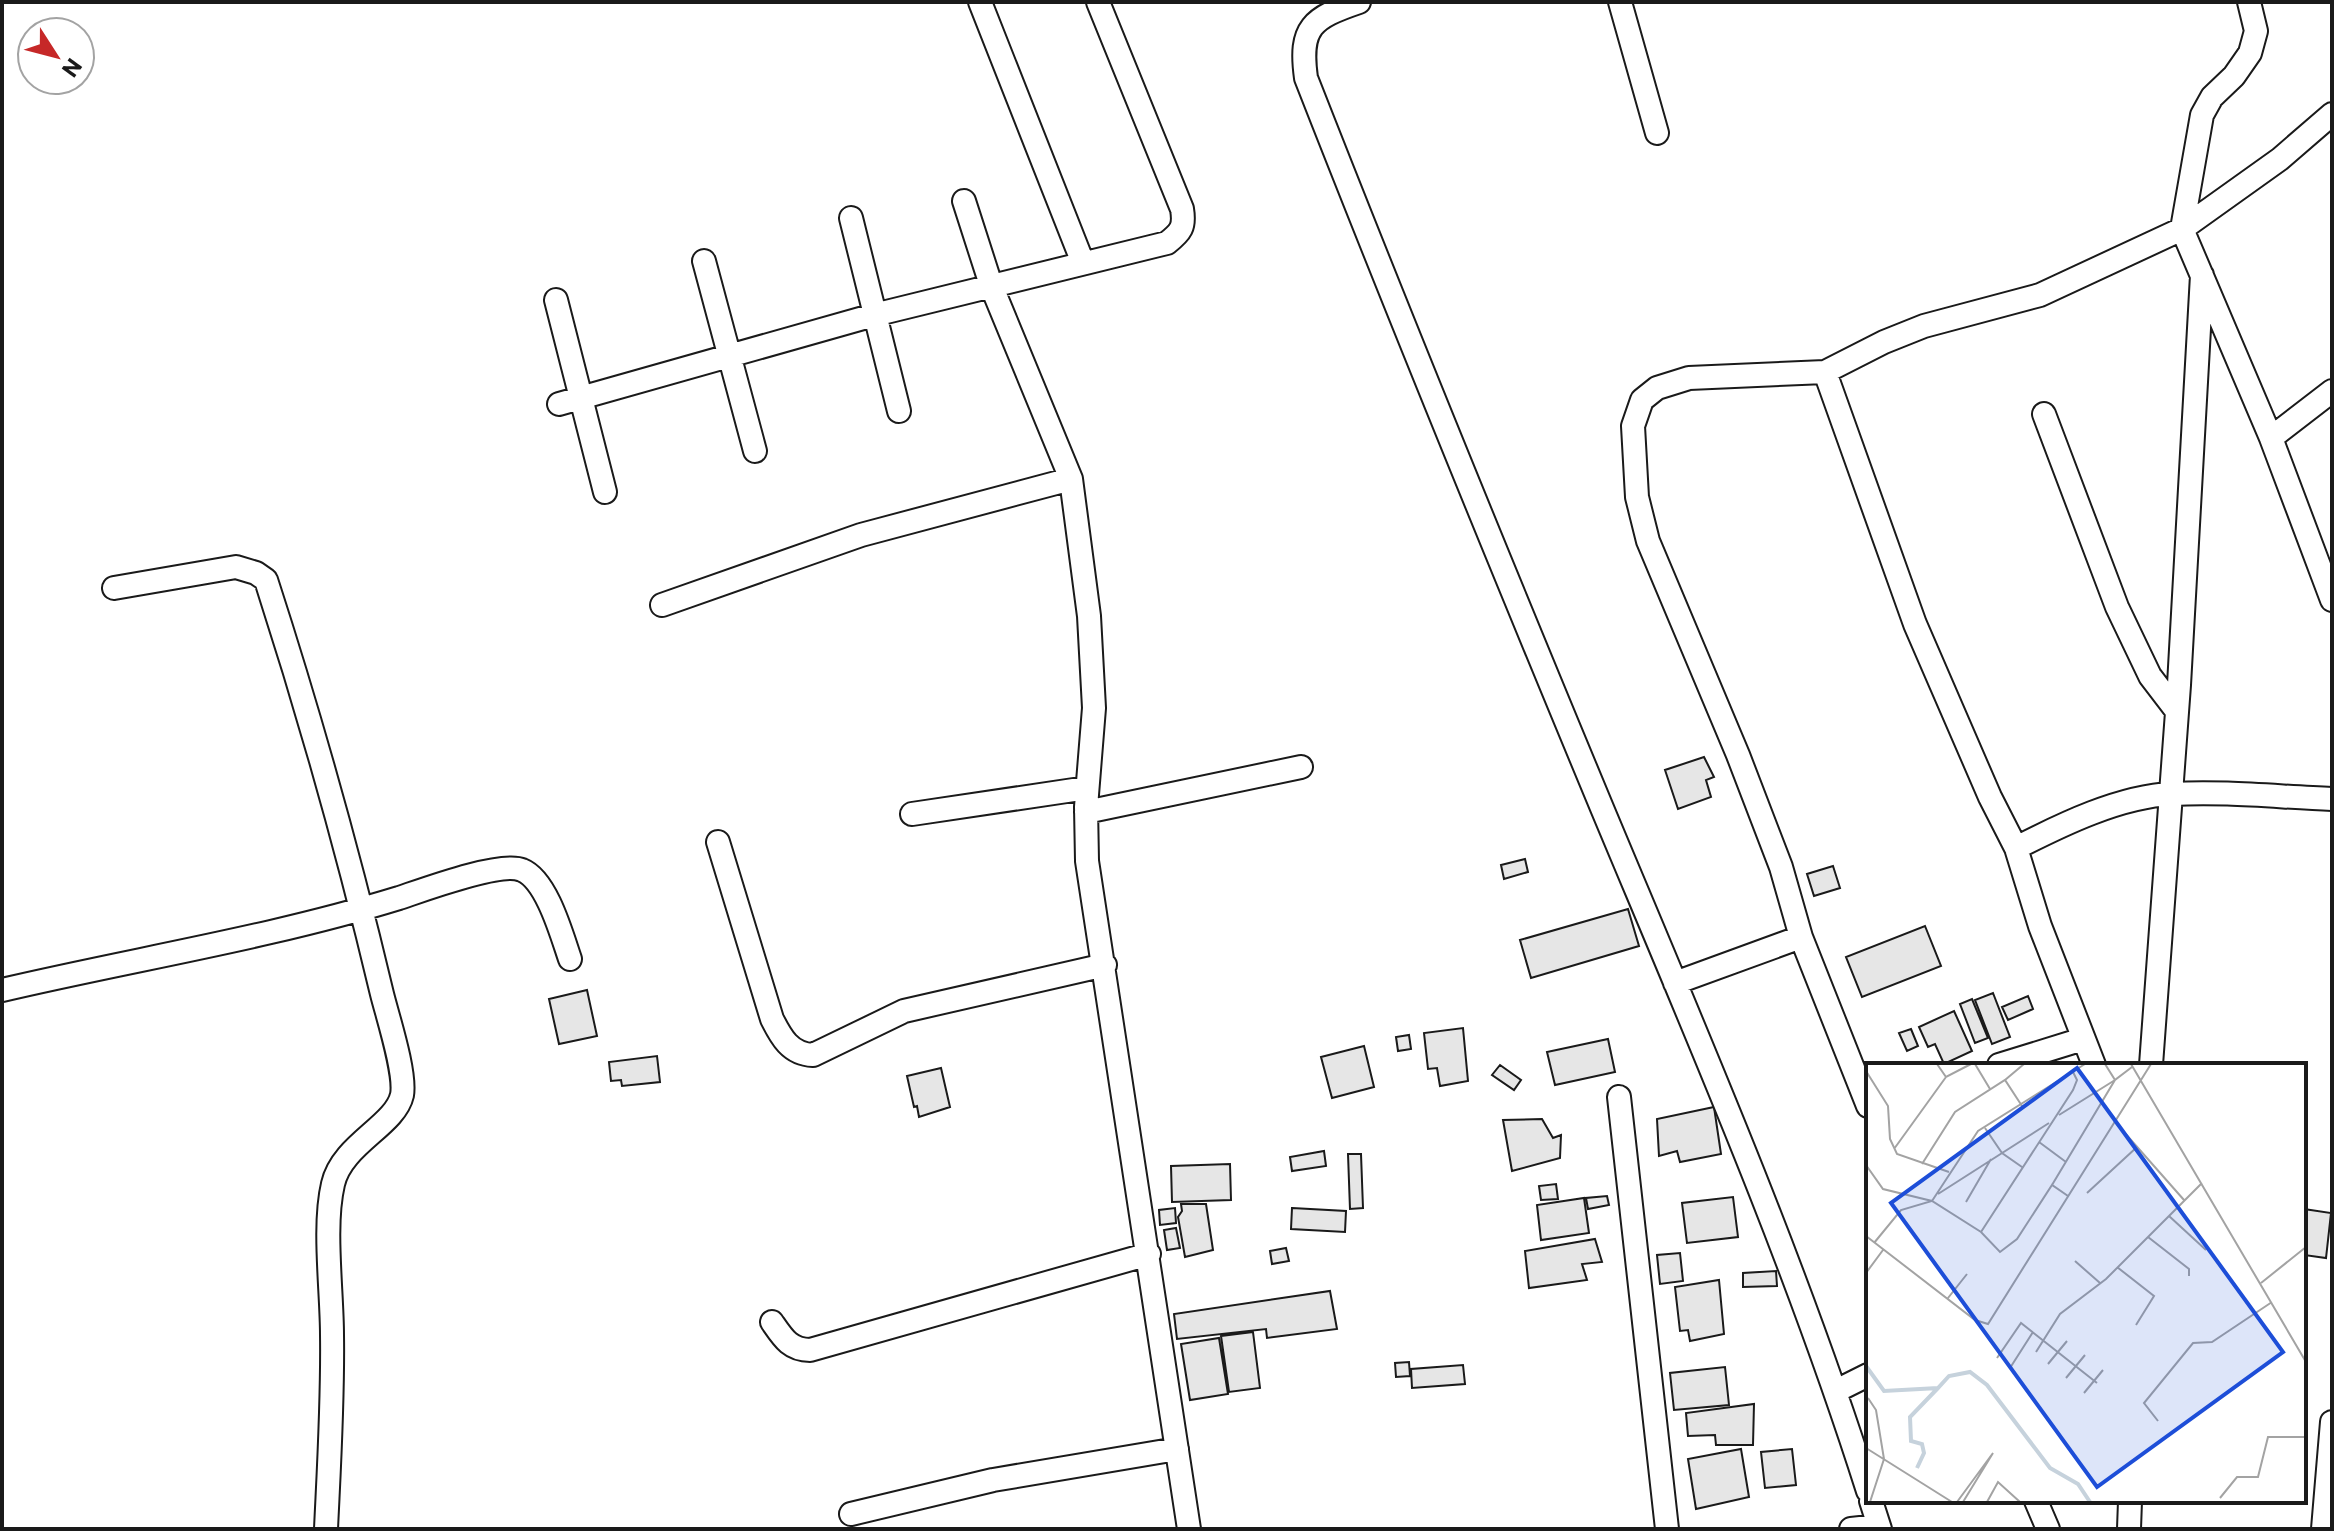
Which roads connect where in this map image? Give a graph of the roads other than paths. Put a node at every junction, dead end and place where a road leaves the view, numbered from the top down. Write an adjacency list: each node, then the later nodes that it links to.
1 (980, 2): 12 (street)
2 (1098, 2): 12 (street)
3 (1359, 2): 43 (street)
4 (1620, 2): 7 (street)
5 (2249, 2): 10 (street)
6 (2332, 114): 10 (street)
7 (1657, 133)
8 (964, 201): 14 (street)
9 (851, 218): 16 (street)
10 (2182, 229): 13 (street); 18 (street)
11 (704, 261): 17 (street)
12 (1083, 263): 14 (street)
13 (2202, 275): 23 (street); 30 (street)
14 (991, 285): 16 (street); 25 (street)
15 (556, 300): 20 (street)
16 (874, 315): 17 (street); 21 (street)
17 (728, 355): 20 (street); 24 (street)
18 (1825, 372): 38 (street); 40 (street)
19 (2332, 391): 23 (street)
20 (570, 401): 26 (street)
21 (899, 411)
22 (2044, 414): 30 (street)
23 (2271, 438): 28 (street)
24 (755, 451)
25 (1071, 479): 29 (street); 32 (street)
26 (605, 492)
27 (114, 588): 39 (street)
28 (2332, 600)
29 (662, 605)
30 (2176, 710): 33 (street)
31 (1301, 767): 35 (street)
32 (1087, 788): 35 (street); 36 (street)
33 (2169, 794): 34 (street); 38 (street); 48 (street)
34 (2332, 799)
35 (1086, 812): 42 (street)
36 (912, 814)
37 (718, 842): 42 (street)
38 (2016, 848): 45 (street)
39 (362, 909): 41 (street); 44 (street); 64 (street)
40 (1801, 937): 43 (street); 50 (street)
41 (570, 959)
42 (1105, 965): 51 (street)
43 (1675, 983): 54 (street)
44 (2, 990)
45 (2083, 1039): 46 (street); 47 (street)
46 (2005, 1063)
47 (2093, 1063)
48 (2151, 1063)
49 (1619, 1097): 66 (street)
50 (1866, 1101)
51 (1149, 1254): 52 (street); 56 (street)
52 (772, 1322)
53 (1866, 1376): 54 (street)
54 (1836, 1391): 57 (street)
55 (2332, 1422): 58 (street)
56 (1177, 1449): 62 (street); 65 (street)
57 (1866, 1485)
58 (2315, 1491): 70 (street)
59 (1872, 1503): 63 (street)
60 (2037, 1503): 68 (street)
61 (2130, 1503): 69 (street)
62 (851, 1514)
63 (1880, 1528): 67 (street)
64 (326, 1529)
65 (1189, 1529)
66 (1667, 1529)
67 (1851, 1529)
68 (2048, 1529)
69 (2129, 1529)
70 (2323, 1529)

